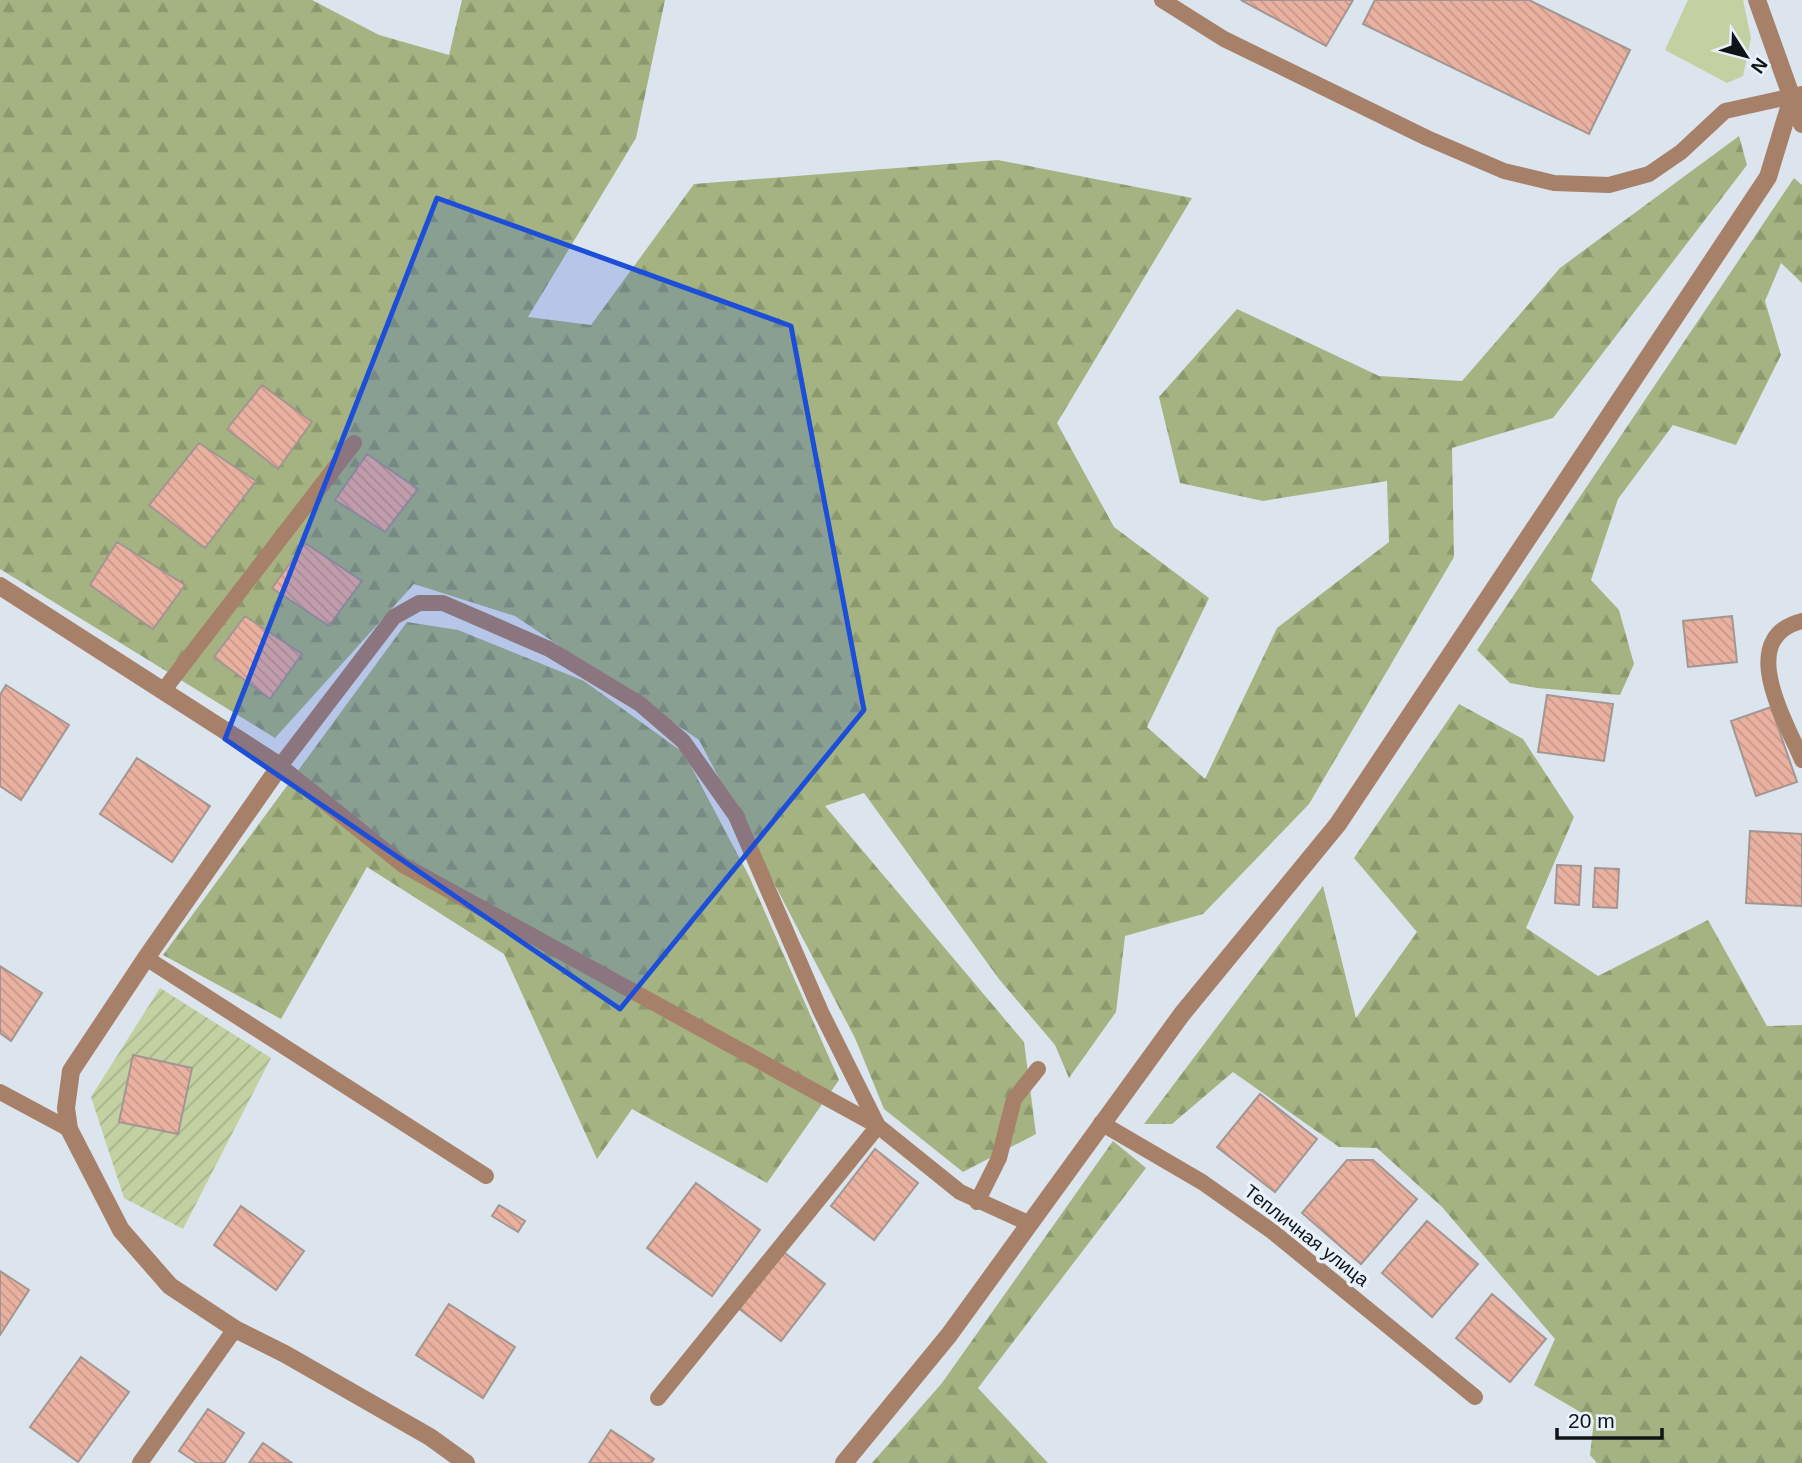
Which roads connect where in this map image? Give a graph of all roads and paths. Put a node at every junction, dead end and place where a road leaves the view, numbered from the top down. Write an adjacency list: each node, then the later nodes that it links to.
1 (1757, 0): 3 (street)
2 (1173, 3): 3 (lane)
3 (1797, 96): 4 (street); 14 (street)
4 (1802, 124)
5 (354, 443): 8 (lane)
6 (0, 586): 8 (street)
7 (1802, 621): 9 (lane)
8 (163, 691): 10 (street)
9 (1802, 760)
10 (280, 766): 11 (street); 15 (lane); 15 (lane)
11 (146, 958): 16 (street); 17 (lane)
12 (1038, 1069): 18 (lane)
13 (0, 1092): 16 (lane)
14 (1101, 1123): 19 (street); 21 (lane, Тепличная улица)
15 (878, 1126): 18 (lane); 22 (lane)
16 (69, 1129): 20 (street)
17 (485, 1176)
18 (976, 1202): 19 (lane)
19 (1028, 1223): 25 (street)
20 (234, 1329): 23 (lane); 24 (street)
21 (1475, 1397)
22 (658, 1398)
23 (140, 1463)
24 (466, 1463)
25 (845, 1463)

